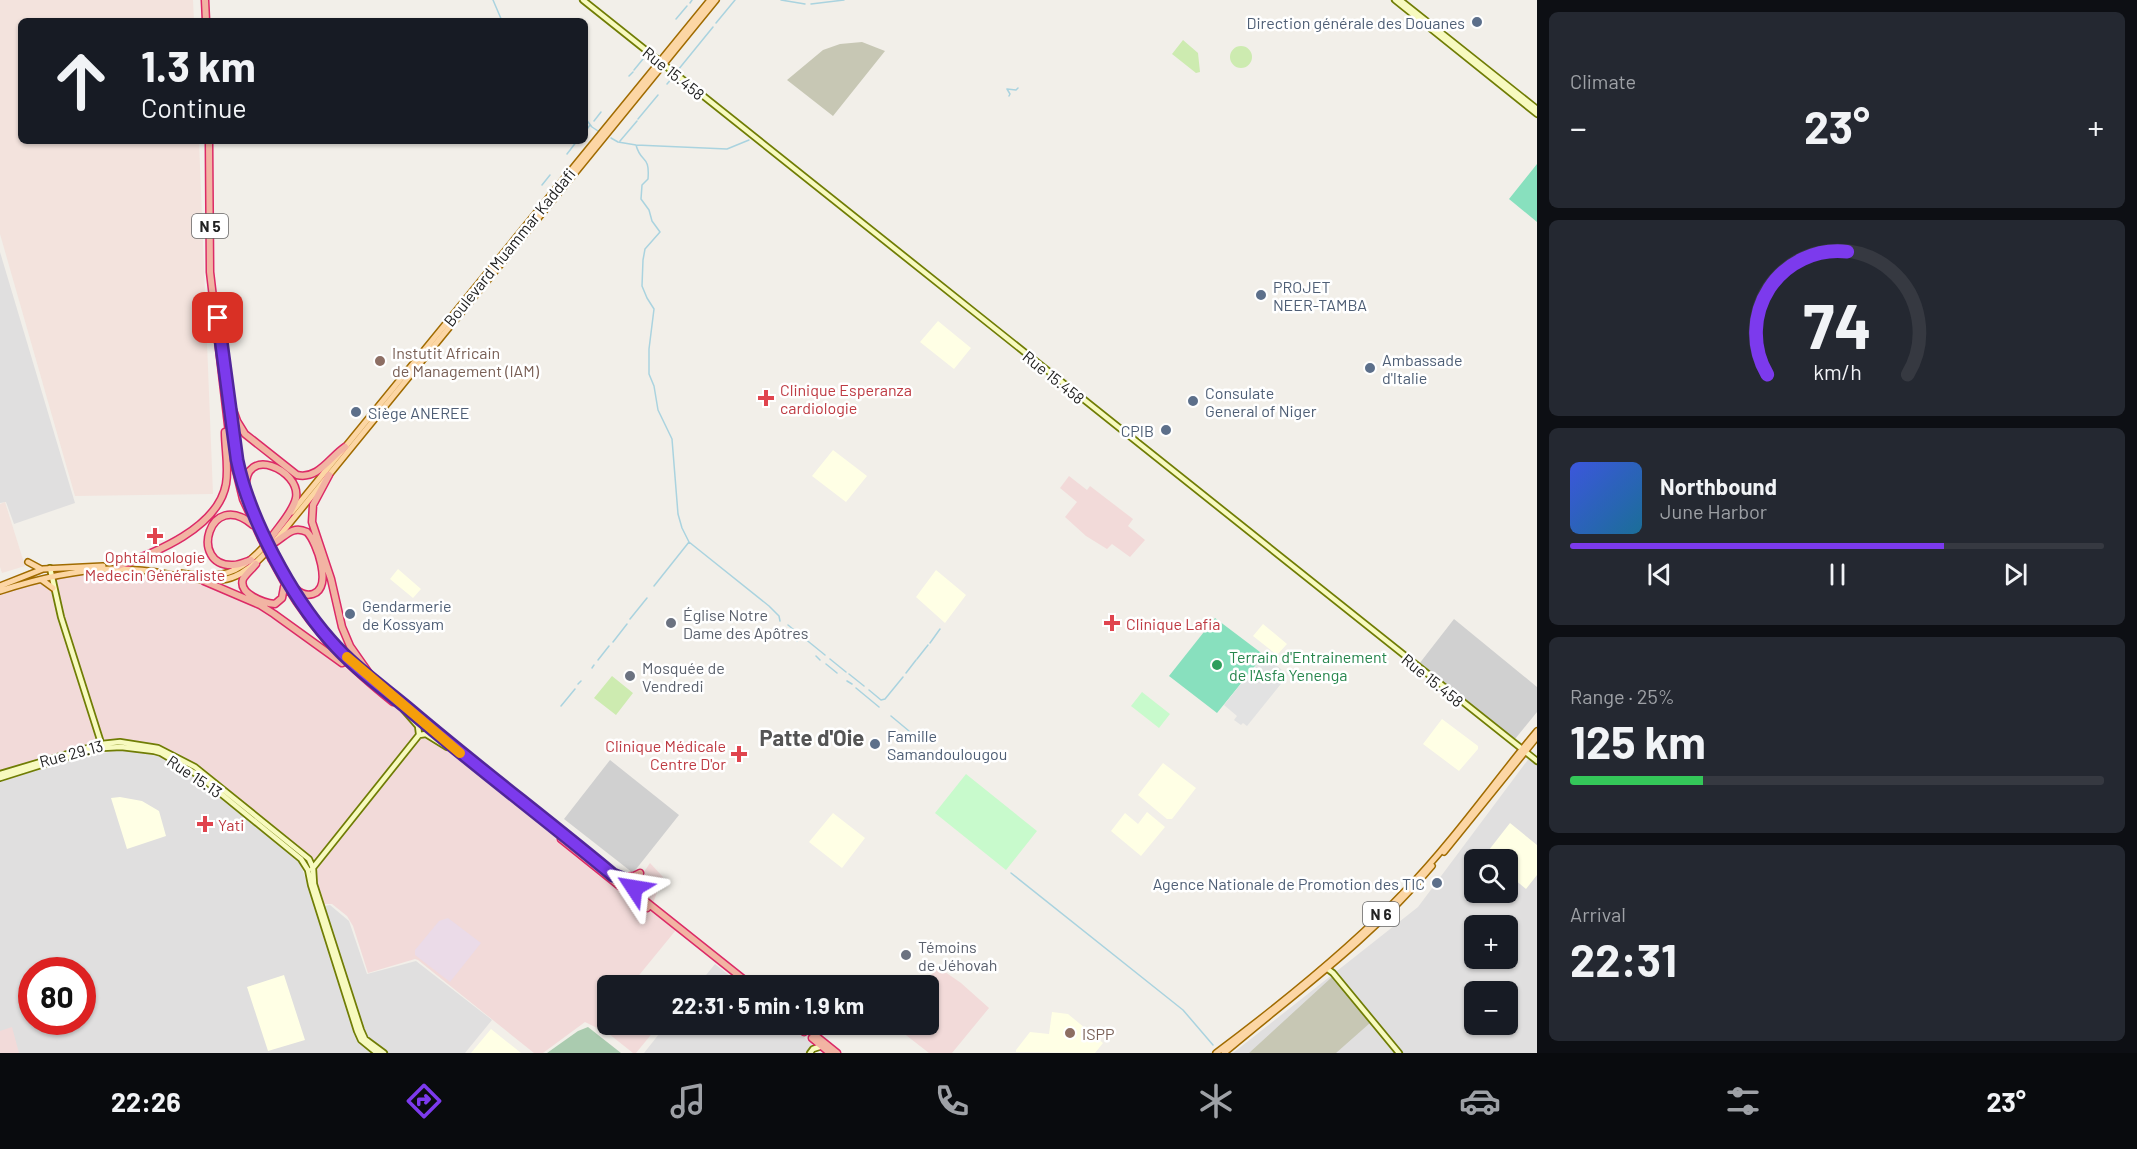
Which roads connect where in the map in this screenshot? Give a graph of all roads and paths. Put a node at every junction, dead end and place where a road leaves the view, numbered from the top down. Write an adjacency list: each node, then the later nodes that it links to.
1 (208, 0): 7 (highway)
2 (583, 0): 8 (main road, Rue 15.458)
3 (710, 0): 8 (main road, Boulevard Muammar Kaddafi)
4 (716, 0): 8 (main road, Boulevard Muammar Kaddafi)
5 (1395, 0): 9 (main road)
6 (1400, 0): 9 (main road)
7 (208, 18)
8 (662, 63): 15 (main road, Boulevard Muammar Kaddafi); 16 (main road, Boulevard Muammar Kaddafi); 39 (main road, Rue 15.458)
9 (1537, 111)
10 (211, 144): 12 (highway, N 5)
11 (211, 144): 14 (highway, N 5)
12 (216, 298): 13 (highway, N 5); 13 (highway)
13 (218, 318): 14 (highway, N 5)
14 (227, 399): 15 (highway); 17 (highway, N 5); 18 (highway, N 5); 22 (highway)
15 (345, 447): 19 (main road, Boulevard Muammar Kaddafi)
16 (329, 475): 19 (main road, Boulevard Muammar Kaddafi); 32 (highway)
17 (250, 504): 19 (highway, N 5); 19 (highway)
18 (257, 530): 19 (highway, N 5); 21 (highway)
19 (268, 538): 21 (main road, Boulevard Muammar Kaddafi); 28 (highway, N 5, bridge); 28 (highway)
20 (28, 562): 24 (main road)
21 (253, 562): 27 (main road, Boulevard Muammar Kaddafi); 27 (main road, Boulevard Muammar Kaddafi); 28 (highway)
22 (118, 566): 23 (main road); 27 (main road)
23 (50, 568): 24 (main road); 25 (main road)
24 (43, 569): 29 (main road)
25 (52, 576): 26 (main road); 27 (main road); 30 (main road)
26 (41, 579): 30 (main road); 31 (main road)
27 (201, 579): 32 (highway)
28 (285, 581): 32 (highway, N 5)
29 (0, 586)
30 (53, 588): 37 (main road)
31 (0, 591)
32 (369, 680): 33 (highway, N 5); 44 (highway, N 5)
33 (404, 710): 35 (main road); 38 (highway, N 5)
34 (1537, 731): 39 (main road, N 6)
35 (419, 735): 38 (main road); 43 (main road)
36 (1537, 737): 39 (main road, N 6)
37 (102, 746): 41 (main road, Rue 29.13); 42 (main road, Rue 15.13); 43 (main road, Rue 15.13)
38 (447, 747): 47 (highway, N 5)
39 (1524, 751): 40 (main road, Rue 15.458); 50 (main road, N 6)
40 (1537, 761)
41 (0, 774)
42 (0, 778)
43 (311, 869): 49 (main road)
44 (610, 873): 45 (highway, N 5); 48 (highway)
45 (627, 882): 46 (highway, N 5); 47 (highway)
46 (634, 887): 47 (highway); 48 (highway, N 5)
47 (626, 891): 51 (highway, N 5)
48 (640, 895): 52 (highway, N 5)
49 (326, 927): 56 (main road); 57 (main road)
50 (1325, 967): 61 (main road, N 6); 62 (main road, N 6); 63 (main road)
51 (732, 975)
52 (738, 975)
53 (809, 1035): 55 (highway)
54 (812, 1035): 55 (highway)
55 (826, 1048): 58 (main road); 59 (main road); 60 (highway)
56 (377, 1053)
57 (384, 1053)
58 (810, 1053)
59 (815, 1053)
60 (837, 1053)
61 (1216, 1053)
62 (1224, 1053)
63 (1397, 1053)

